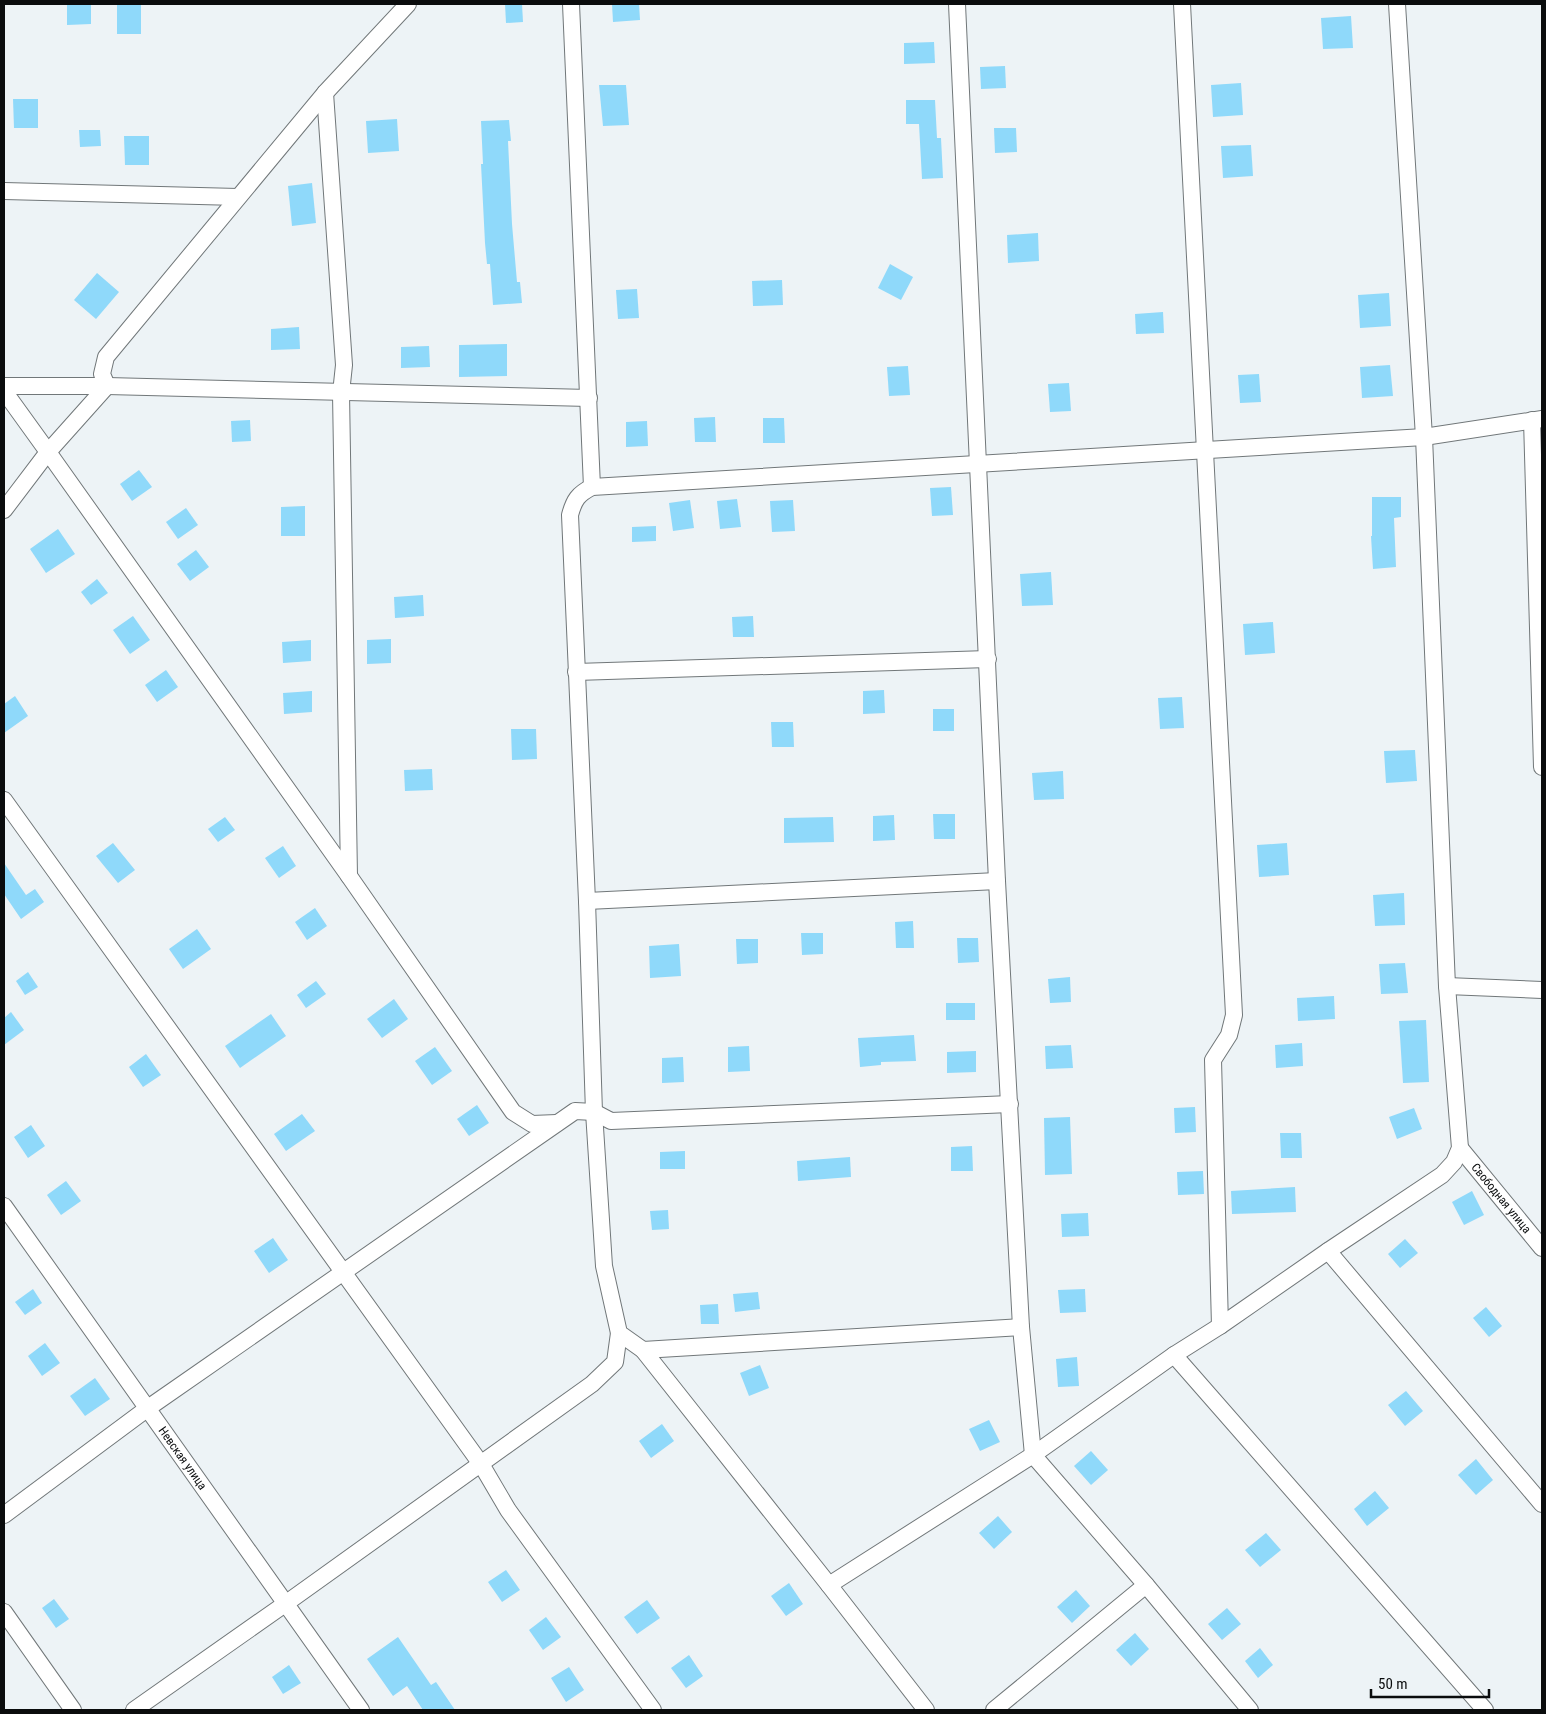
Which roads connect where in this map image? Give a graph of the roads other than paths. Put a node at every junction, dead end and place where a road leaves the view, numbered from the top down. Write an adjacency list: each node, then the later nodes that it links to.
1 (408, 4): 6 (street)
2 (571, 4): 13 (street)
3 (956, 4): 18 (street)
4 (1182, 4): 16 (street)
5 (1397, 4): 15 (street)
6 (325, 93): 8 (street); 12 (street)
7 (4, 192): 8 (street)
8 (238, 197): 10 (street)
9 (4, 386): 10 (street)
10 (107, 386): 12 (street); 17 (street)
11 (4, 391): 17 (street)
12 (340, 393): 13 (street); 25 (street)
13 (589, 398): 19 (street)
14 (1537, 420): 15 (street); 23 (street)
15 (1424, 437): 16 (street); 28 (street)
16 (1205, 450): 18 (street); 38 (street)
17 (48, 452): 20 (street); 25 (street)
18 (977, 463): 19 (street); 21 (street)
19 (592, 487): 22 (street)
20 (4, 510)
21 (988, 659): 22 (street); 26 (street)
22 (576, 672): 27 (street)
23 (1542, 767)
24 (4, 800): 37 (street)
25 (350, 876): 32 (street)
26 (997, 881): 27 (street); 30 (street)
27 (587, 901): 31 (street)
28 (1447, 986): 29 (street); 33 (street)
29 (1542, 990)
30 (1010, 1104): 31 (street); 39 (street)
31 (594, 1112): 32 (street); 40 (street)
32 (557, 1122): 37 (street)
33 (1460, 1148): 35 (street, Свободная улица); 36 (street)
34 (4, 1206): 43 (street, Невская улица)
35 (1542, 1248)
36 (1328, 1251): 38 (street); 46 (street)
37 (342, 1272): 43 (street); 45 (street)
38 (1220, 1326): 42 (street)
39 (1021, 1327): 41 (street); 44 (street)
40 (619, 1333): 41 (street); 45 (street)
41 (643, 1350): 49 (street)
42 (1174, 1354): 44 (street); 59 (street)
43 (148, 1408): 47 (street); 50 (street, Невская улица)
44 (1033, 1455): 48 (street); 49 (street)
45 (481, 1464): 50 (street); 55 (street)
46 (1542, 1504)
47 (4, 1515)
48 (1146, 1584): 57 (street); 58 (street)
49 (829, 1585): 56 (street)
50 (285, 1604): 53 (street); 54 (street, Невская улица)
51 (4, 1612): 52 (street)
52 (73, 1710)
53 (134, 1710)
54 (361, 1710)
55 (653, 1710)
56 (926, 1710)
57 (994, 1710)
58 (1250, 1710)
59 (1485, 1710)

